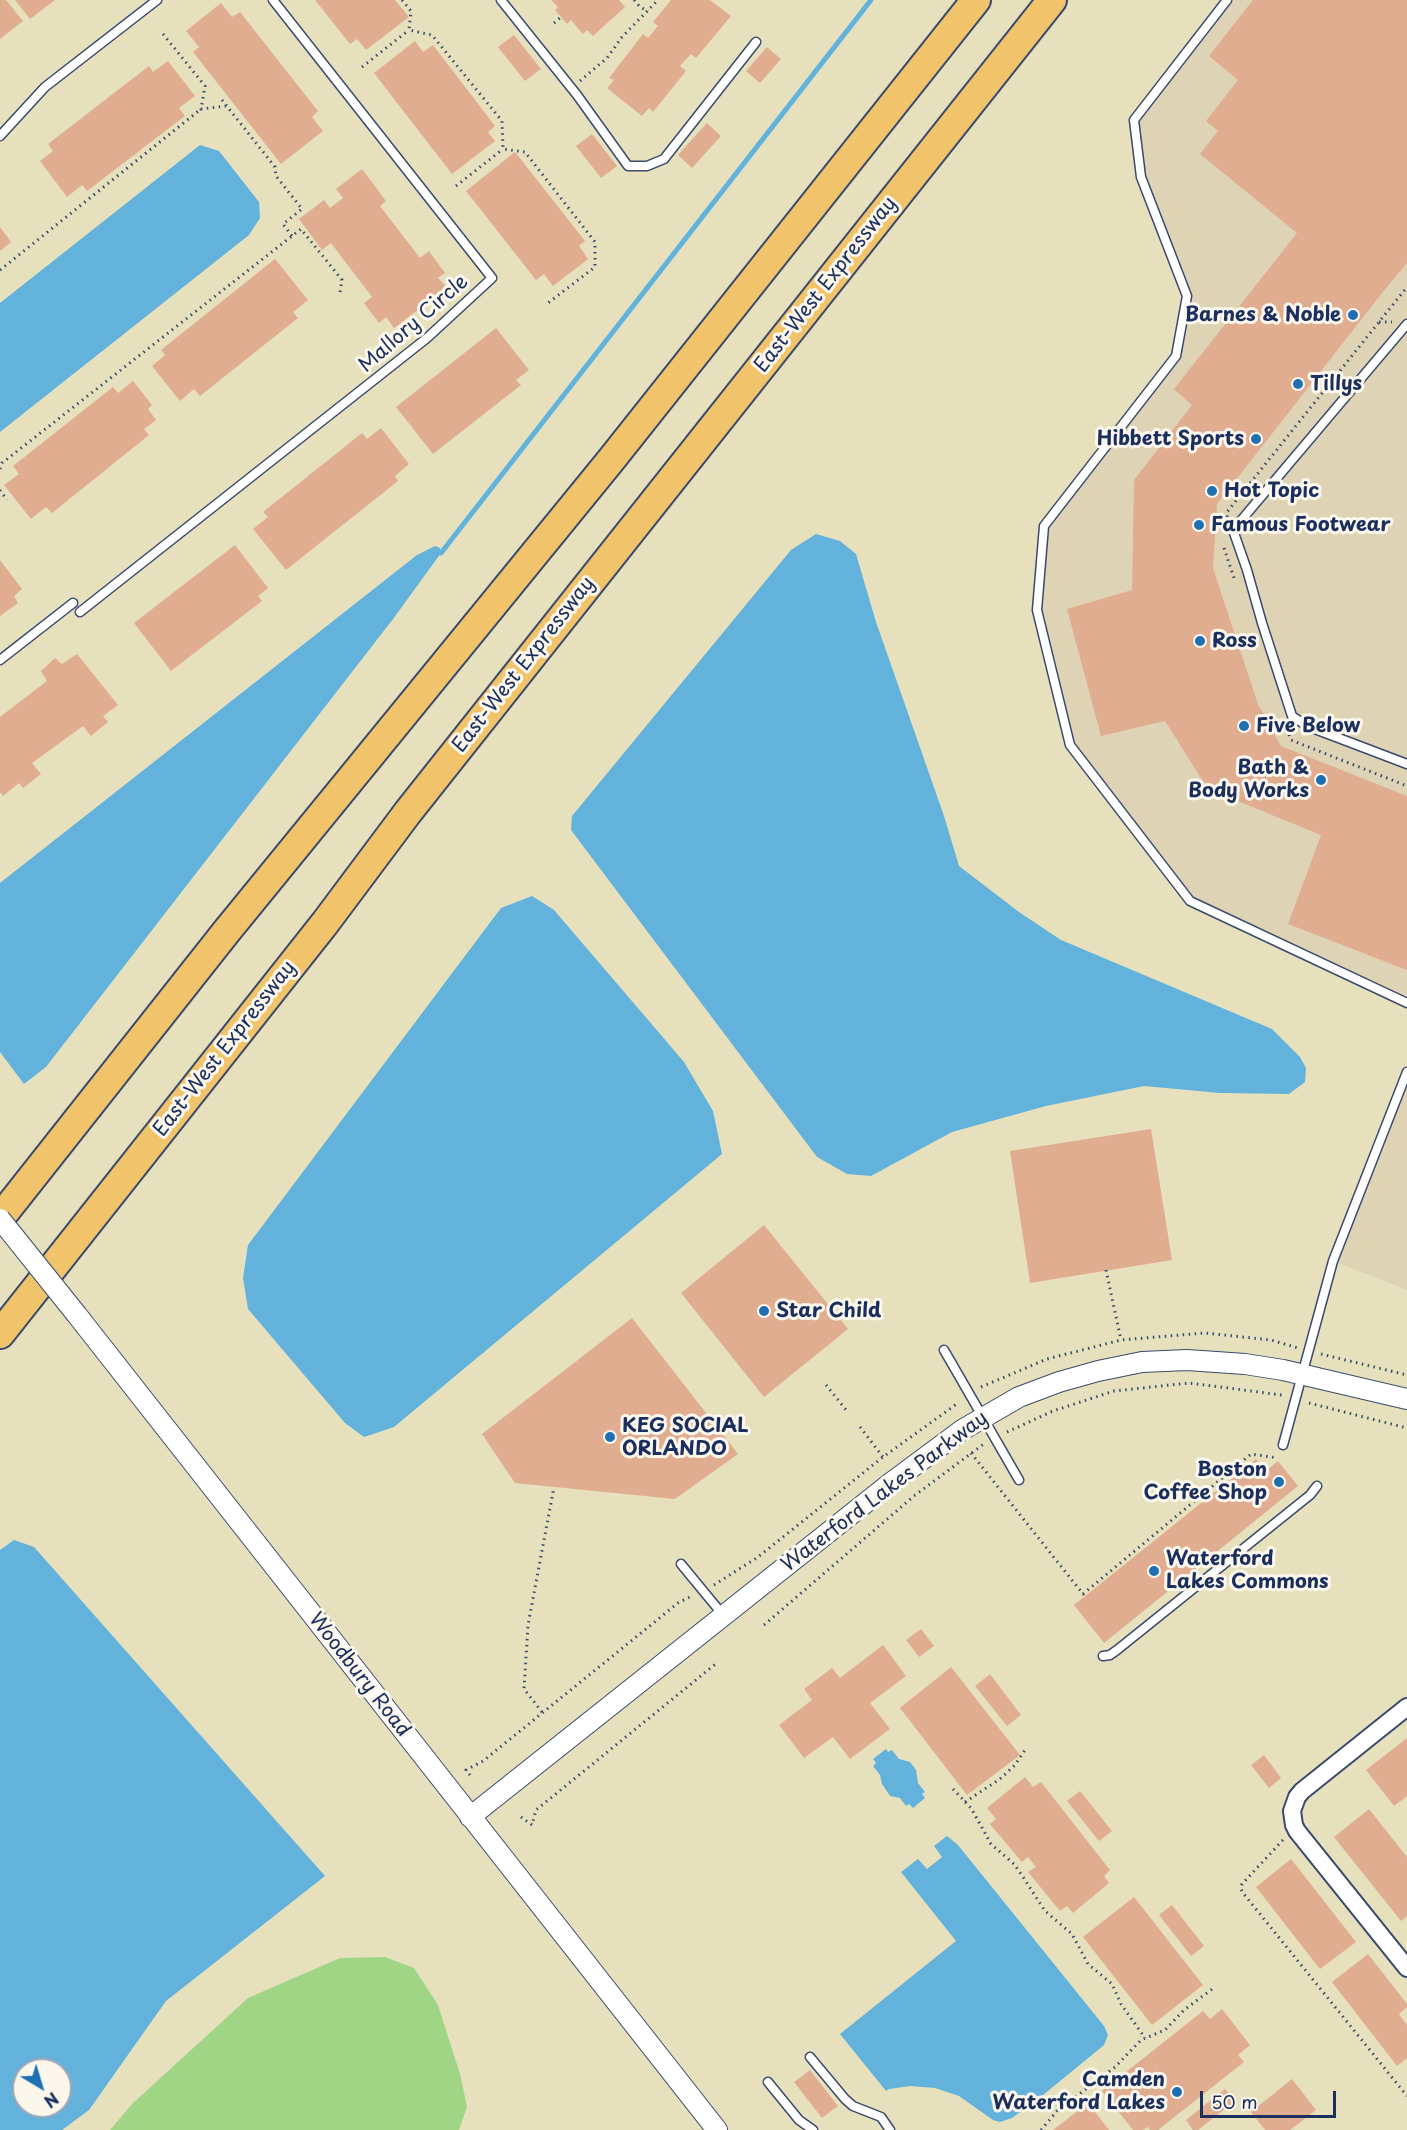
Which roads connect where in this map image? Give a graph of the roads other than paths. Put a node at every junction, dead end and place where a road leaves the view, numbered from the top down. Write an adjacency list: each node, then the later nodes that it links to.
1 (157, 0): 8 (lane)
2 (273, 0): 11 (lane, Mallory Circle)
3 (501, 0): 7 (lane)
4 (976, 0): 16 (highway)
5 (1052, 0): 17 (highway, East-West Expressway)
6 (1227, 0): 14 (lane)
7 (756, 42)
8 (0, 136)
9 (1407, 324): 13 (lane)
10 (73, 603): 12 (lane)
11 (80, 612)
12 (0, 660)
13 (1407, 764)
14 (1407, 1003)
15 (1407, 1072): 19 (lane)
16 (0, 1218): 29 (street, Woodbury Road, bridge)
17 (0, 1334)
18 (944, 1350): 21 (lane)
19 (1302, 1374): 20 (street, Waterford Lakes Parkway); 21 (street, Waterford Lakes Parkway); 22 (lane)
20 (1407, 1399)
21 (981, 1417): 23 (lane); 26 (street, Waterford Lakes Parkway)
22 (1283, 1445)
23 (1019, 1480)
24 (1317, 1486): 27 (lane)
25 (681, 1564): 26 (lane)
26 (723, 1616): 29 (street, Waterford Lakes Parkway)
27 (1103, 1656)
28 (1407, 1707): 30 (street)
29 (470, 1817): 33 (street, Woodbury Road)
30 (1407, 1968)
31 (810, 2057): 35 (lane)
32 (768, 2082): 34 (lane)
33 (717, 2130)
34 (813, 2130)
35 (890, 2130)

